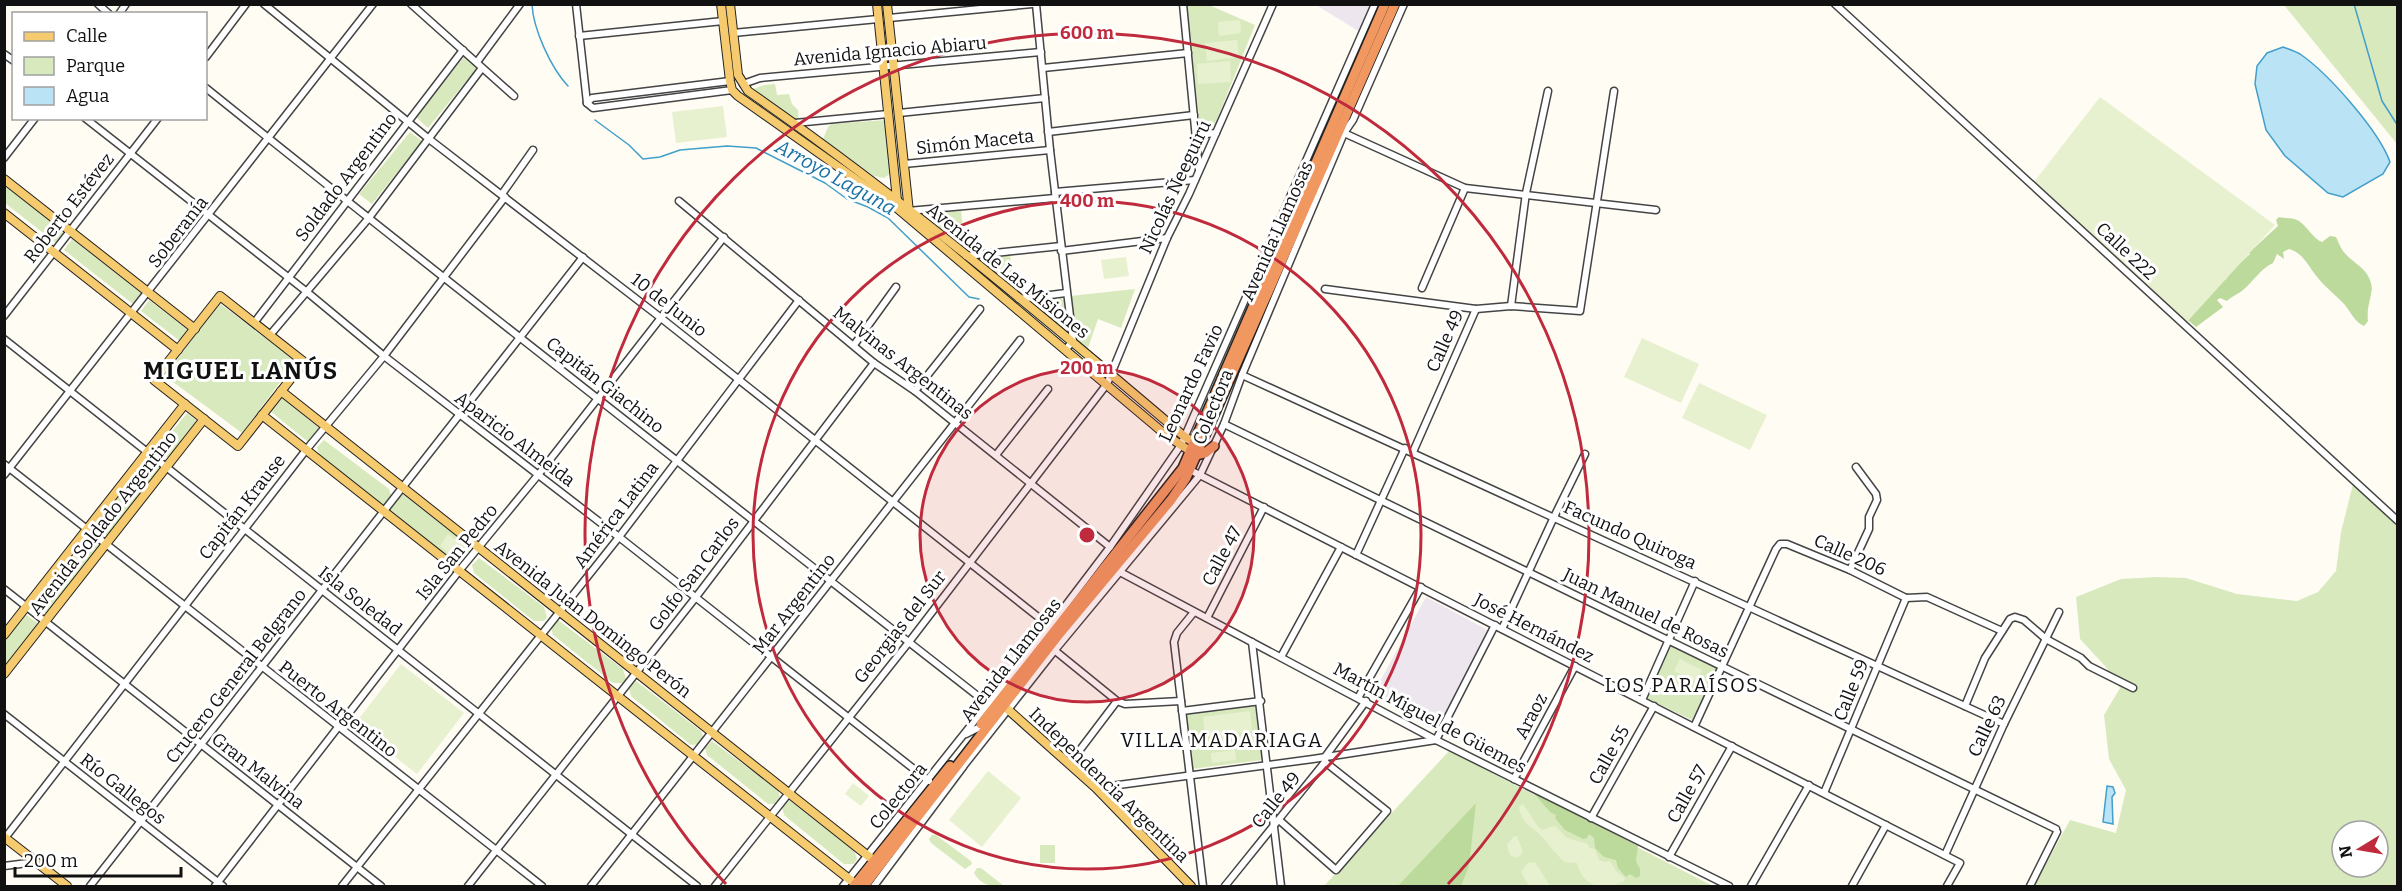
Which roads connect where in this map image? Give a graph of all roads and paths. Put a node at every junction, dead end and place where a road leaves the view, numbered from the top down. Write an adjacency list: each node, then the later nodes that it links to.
1 (246, 4): 25 (street)
2 (264, 4): 26 (street, 10 de Junio)
3 (373, 4): 26 (street, Soberanía)
4 (411, 4): 22 (street)
5 (576, 4): 21 (street)
6 (721, 4): 19 (main road)
7 (730, 4): 20 (main road)
8 (877, 4): 18 (main road)
9 (887, 4): 17 (main road)
10 (1034, 4): 17 (street); 23 (street)
11 (1183, 4): 24 (street)
12 (1273, 4): 50 (street, Nicolás Ñeeguirú)
13 (1404, 4): 16 (street, Colectora)
14 (1835, 4): 153 (street, Calle 222)
15 (518, 7): 27 (street)
16 (1387, 7): 51 (street, Colectora); 127 (street, Leonardo Favio); 132 (highway)
17 (889, 18): 28 (main road)
18 (878, 19): 20 (street); 29 (main road)
19 (723, 21): 21 (street); 32 (main road)
20 (733, 33): 33 (main road)
21 (579, 36): 40 (street)
22 (463, 50): 27 (street); 47 (street, Soldado Argentino)
23 (1041, 52): 28 (street, Avenida Ignacio Abiaru); 31 (street)
24 (1188, 53): 31 (street); 43 (street)
25 (207, 56)
26 (331, 59): 47 (street, 10 de Junio); 53 (street, Soberanía)
27 (477, 62): 30 (street)
28 (894, 66): 29 (street, Avenida Ignacio Abiaru); 41 (main road)
29 (883, 67): 33 (street, Avenida Ignacio Abiaru); 42 (main road)
30 (482, 68): 38 (street); 54 (street)
31 (1043, 68): 39 (street)
32 (730, 81): 33 (main road, Avenida Ignacio Abiaru); 35 (main road); 40 (street, Avenida Ignacio Abiaru)
33 (743, 84): 35 (main road, Avenida Ignacio Abiaru); 48 (main road, Avenida de Las Misiones)
34 (207, 89): 53 (street, Capitán Giachino)
35 (732, 90): 40 (street, Avenida Ignacio Abiaru); 73 (main road, Avenida de Las Misiones)
36 (1548, 91): 64 (street)
37 (1614, 91): 70 (street)
38 (514, 96)
39 (1045, 98): 41 (street); 49 (street)
40 (587, 103)
41 (899, 113): 59 (main road)
42 (888, 114): 48 (street); 67 (main road)
43 (1194, 115): 49 (street); 52 (street)
44 (33, 120): 58 (street)
45 (87, 120): 57 (street, Aparicio Almeida)
46 (156, 120): 57 (street, Roberto Estévez)
47 (407, 120): 54 (street, 10 de Junio); 68 (street, Soldado Argentino)
48 (795, 123): 67 (main road, Avenida de Las Misiones)
49 (1048, 132): 56 (street)
50 (1216, 133): 52 (street); 60 (street, Nicolás Ñeeguirú)
51 (1344, 133): 63 (street); 112 (street, Colectora)
52 (1196, 135): 60 (street)
53 (269, 139): 68 (street, Capitán Giachino); 74 (street, Soberanía)
54 (429, 139): 65 (street, 10 de Junio); 75 (street)
55 (533, 150): 65 (street, Capitán Krause)
56 (1050, 150): 59 (street, Simón Maceta); 66 (street)
57 (129, 154): 74 (street, Aparicio Almeida); 76 (street, Roberto Estévez)
58 (4, 158)
59 (904, 164): 73 (main road)
60 (1199, 171): 62 (street, Nicolás Ñeeguirú)
61 (4, 179): 76 (main road)
62 (1195, 180): 66 (street); 78 (street, Nicolás Ñeeguirú)
63 (1465, 188): 64 (street); 86 (street)
64 (1526, 193): 70 (street); 93 (street)
65 (503, 195): 82 (street, 10 de Junio); 83 (street, Capitán Krause)
66 (1055, 195): 73 (street); 79 (street)
67 (897, 200): 73 (main road, Avenida de Las Misiones)
68 (347, 201): 75 (street, Capitán Giachino); 84 (street, Soldado Argentino)
69 (679, 201): 77 (street, Malvinas Argentinas)
70 (1597, 202): 71 (street); 93 (street)
71 (1656, 210)
72 (4, 213): 80 (main road)
73 (904, 213): 81 (main road, Avenida de Las Misiones); 107 (main road, Avenida de Las Misiones)
74 (209, 217): 84 (street, Aparicio Almeida); 89 (street, Soberanía)
75 (368, 219): 83 (street, Capitán Giachino); 88 (street)
76 (70, 230): 80 (street, Roberto Estévez); 89 (main road)
77 (724, 237): 92 (street, Malvinas Argentinas); 98 (street, Isla San Pedro)
78 (1167, 238): 79 (street); 111 (street, Nicolás Ñeeguirú)
79 (1061, 248): 81 (street); 90 (street)
80 (54, 253): 96 (main road); 97 (street, Roberto Estévez)
81 (966, 256): 91 (main road, Avenida de Las Misiones)
82 (583, 257): 98 (street, 10 de Junio); 103 (street, Crucero General Belgrano)
83 (444, 276): 103 (street, Capitán Giachino); 109 (street, Capitán Krause)
84 (287, 278): 88 (street, Aparicio Almeida); 99 (street, Soldado Argentino)
85 (896, 287): 106 (street)
86 (1422, 288)
87 (1325, 289): 95 (street)
88 (307, 292): 101 (street); 109 (street, Aparicio Almeida)
89 (149, 293): 96 (street, Soberanía); 100 (main road)
90 (1066, 293): 91 (street); 105 (street)
91 (1019, 298): 105 (main road, Avenida de Las Misiones)
92 (799, 300): 106 (street, Malvinas Argentinas); 113 (street, América Latina)
93 (1511, 306): 95 (street)
94 (980, 309): 118 (street)
95 (1476, 309): 135 (street, Calle 49)
96 (131, 314): 108 (main road); 116 (street, Soberanía)
97 (4, 316)
98 (661, 318): 113 (street, 10 de Junio); 119 (street, Isla San Pedro)
99 (254, 323): 100 (main road); 101 (main road)
100 (195, 328): 108 (main road)
101 (270, 336): 117 (main road)
102 (4, 339): 116 (street, Isla Soledad)
103 (520, 339): 119 (street, Capitán Giachino); 122 (street, Crucero General Belgrano)
104 (1020, 340): 124 (street, Mar Argentino)
105 (1073, 341): 107 (street); 111 (main road, Avenida de Las Misiones)
106 (854, 345): 110 (street, Malvinas Argentinas)
107 (1065, 349): 114 (main road, Avenida de Las Misiones)
108 (178, 350): 120 (main road)
109 (384, 356): 122 (street, Aparicio Almeida); 126 (street, Capitán Krause)
110 (874, 363): 118 (street, Malvinas Argentinas); 128 (street, Golfo San Carlos)
111 (1110, 374): 114 (street, Nicolás Ñeeguirú); 127 (main road, Avenida de Las Misiones)
112 (1242, 375): 125 (street, Colectora); 131 (street, Facundo Quiroga)
113 (738, 380): 128 (street, 10 de Junio); 138 (street, América Latina)
114 (1107, 384): 129 (main road, Avenida de Las Misiones); 146 (street, Georgias del Sur)
115 (1048, 389): 137 (street)
116 (70, 391): 134 (street, Isla Soledad); 139 (street, Soberanía)
117 (280, 391): 121 (main road); 126 (main road, Avenida Juan Domingo Perón)
118 (915, 391): 124 (street, Malvinas Argentinas)
119 (599, 398): 138 (street, Capitán Giachino); 144 (street, Isla San Pedro)
120 (185, 404): 123 (main road); 134 (main road, Avenida Soldado Argentino)
121 (262, 415): 123 (main road); 133 (main road)
122 (460, 416): 144 (street, Aparicio Almeida); 147 (street, Crucero General Belgrano)
123 (204, 419): 140 (main road, Avenida Soldado Argentino)
124 (954, 422): 137 (street, Malvinas Argentinas); 149 (street, Mar Argentino)
125 (1224, 424): 130 (street, Colectora); 148 (street, Juan Manuel de Rosas)
126 (325, 426): 133 (street, Capitán Krause); 147 (main road, Avenida Juan Domingo Perón)
127 (1185, 437): 129 (street, Leonardo Favio); 132 (main road, Avenida de Las Misiones)
128 (815, 440): 149 (street, 10 de Junio); 154 (street, Golfo San Carlos)
129 (1181, 445): 132 (main road, Avenida de Las Misiones); 159 (street, Leonardo Favio)
130 (1214, 446): 132 (highway); 145 (street, Colectora)
131 (1405, 448): 135 (street, Facundo Quiroga); 148 (street)
132 (1196, 449): 142 (highway); 184 (highway, Avenida Llamosas)
133 (306, 450): 151 (main road); 156 (street, Capitán Krause)
134 (147, 452): 140 (street, Isla Soledad); 155 (main road, Avenida Soldado Argentino)
135 (1413, 452): 152 (street, Facundo Quiroga)
136 (1585, 454): 152 (street)
137 (996, 455): 146 (street, Malvinas Argentinas)
138 (677, 459): 154 (street, Capitán Giachino); 157 (street, América Latina)
139 (7, 466): 143 (street, Soberanía); 155 (street, Puerto Argentino)
140 (166, 467): 156 (street, Isla Soledad); 158 (main road, Avenida Soldado Argentino)
141 (1856, 467): 164 (street)
142 (1190, 470): 145 (street, José Hernández); 193 (highway, Avenida Llamosas)
143 (4, 475)
144 (538, 475): 157 (street, Aparicio Almeida); 161 (street, Isla San Pedro)
145 (1200, 475): 150 (street, José Hernández); 166 (street, Colectora)
146 (1030, 484): 159 (street, Malvinas Argentinas); 163 (street, Georgias del Sur)
147 (402, 487): 151 (street, Crucero General Belgrano); 161 (main road, Avenida Juan Domingo Perón)
148 (1381, 500): 162 (street); 167 (street, Juan Manuel de Rosas)
149 (892, 501): 163 (street, 10 de Junio); 168 (street, Mar Argentino)
150 (1264, 507): 160 (street, José Hernández); 181 (street, Calle 47)
151 (383, 511): 165 (main road); 172 (street, Crucero General Belgrano)
152 (1554, 517): 167 (street); 169 (street, Facundo Quiroga)
153 (2397, 520)
154 (753, 521): 168 (street, Capitán Giachino); 173 (street, Golfo San Carlos)
155 (87, 529): 158 (street, Puerto Argentino); 175 (main road, Avenida Soldado Argentino)
156 (244, 529): 172 (street, Isla Soledad); 176 (street, Capitán Krause)
157 (619, 537): 173 (street, Aparicio Almeida); 178 (street, América Latina)
158 (106, 544): 176 (street, Puerto Argentino); 182 (main road, Avenida Soldado Argentino)
159 (1110, 547): 184 (street, Leonardo Favio)
160 (1341, 547): 162 (street, José Hernández); 196 (street)
161 (478, 548): 165 (street, Isla San Pedro); 178 (main road, Avenida Juan Domingo Perón)
162 (1356, 555): 170 (street, José Hernández)
163 (969, 562): 184 (street, 10 de Junio); 191 (street, Georgias del Sur)
164 (1850, 570): 174 (street, Calle 206); 177 (street, Calle 206)
165 (459, 571): 188 (main road); 194 (street, Isla San Pedro)
166 (1119, 572): 179 (street, Martín Miguel de Güemes); 193 (street, Colectora)
167 (1528, 572): 185 (street); 190 (street, Juan Manuel de Rosas)
168 (830, 580): 191 (street, Capitán Giachino); 195 (street, Mar Argentino)
169 (1695, 581): 177 (street, Facundo Quiroga); 190 (street)
170 (1421, 588): 183 (street, José Hernández); 206 (street)
171 (4, 589): 175 (street, Gran Malvina)
172 (322, 590): 194 (street, Isla Soledad); 200 (street, Crucero General Belgrano)
173 (696, 597): 195 (street, Aparicio Almeida); 201 (street, Golfo San Carlos)
174 (1906, 598): 186 (street); 199 (street, Calle 59)
175 (27, 606): 182 (street, Gran Malvina); 187 (main road, Avenida Soldado Argentino)
176 (184, 606): 200 (street, Puerto Argentino); 203 (street, Capitán Krause)
177 (1749, 608): 198 (street); 199 (street, Facundo Quiroga)
178 (560, 612): 188 (street, América Latina); 201 (main road, Avenida Juan Domingo Perón)
179 (1194, 612): 181 (street, Martín Miguel de Güemes); 209 (street)
180 (2059, 612): 189 (street, Calle 63)
181 (1207, 618): 192 (street, Martín Miguel de Güemes)
182 (45, 622): 202 (main road, Avenida Soldado Argentino); 203 (street, Gran Malvina)
183 (1495, 625): 185 (street, José Hernández); 227 (street)
184 (1052, 628): 212 (street, Leonardo Favio); 223 (highway, Avenida Llamosas)
185 (1502, 629): 197 (street, José Hernández)
186 (2002, 631): 189 (street); 214 (street)
187 (4, 635)
188 (540, 635): 205 (main road); 217 (street, América Latina)
189 (2046, 639): 204 (street); 220 (street, Calle 63)
190 (1668, 640): 198 (street, Juan Manuel de Rosas); 208 (street)
191 (909, 642): 212 (street, Capitán Giachino); 219 (street, Georgias del Sur)
192 (1252, 642): 196 (street, Martín Miguel de Güemes); 210 (street)
193 (1052, 649): 207 (street); 215 (highway, Avenida Llamosas)
194 (398, 651): 217 (street, Isla Soledad); 222 (street, Isla San Pedro)
195 (771, 657): 219 (street, Aparicio Almeida); 225 (street, Mar Argentino)
196 (1281, 657): 206 (street, Martín Miguel de Güemes)
197 (1575, 666): 208 (street, José Hernández); 238 (street, Araoz)
198 (1722, 666): 221 (street); 224 (street, Juan Manuel de Rosas)
199 (1877, 666): 214 (street, Facundo Quiroga); 224 (street, Calle 59)
200 (262, 668): 222 (street, Puerto Argentino); 228 (street, Crucero General Belgrano)
201 (636, 672): 205 (street, Golfo San Carlos); 225 (main road, Avenida Juan Domingo Perón)
202 (4, 674)
203 (124, 683): 228 (street, Gran Malvina); 232 (street, Capitán Krause)
204 (2133, 688)
205 (617, 696): 230 (main road); 236 (street, Golfo San Carlos)
206 (1358, 698): 211 (street, Martín Miguel de Güemes)
207 (1117, 700): 209 (street); 233 (street)
208 (1642, 700): 213 (street, José Hernández)
209 (1180, 701): 216 (street)
210 (1260, 701): 216 (street); 234 (street)
211 (1366, 702): 227 (street, Martín Miguel de Güemes); 231 (street, Calle 49)
212 (988, 704): 226 (street, Leonardo Favio)
213 (1654, 706): 221 (street, José Hernández); 249 (street, Calle 55)
214 (1965, 706): 220 (street, Facundo Quiroga)
215 (1007, 708): 223 (highway, Avenida Llamosas); 233 (main road, Independencia Argentina); 235 (street, Colectora)
216 (1182, 711): 237 (street)
217 (478, 713): 236 (street, Isla Soledad); 243 (street, América Latina)
218 (4, 714): 232 (street, Río Gallegos)
219 (848, 717): 239 (street, Aparicio Almeida); 244 (street, Georgias del Sur)
220 (2004, 724): 242 (street, Calle 63)
221 (1694, 727): 229 (street, José Hernández)
222 (339, 728): 243 (street, Puerto Argentino); 246 (street, Isla San Pedro)
223 (981, 729): 226 (street, Colectora); 235 (street, Colectora); 247 (highway, Avenida Llamosas)
224 (1852, 730): 242 (street, Juan Manuel de Rosas); 245 (street, Calle 59)
225 (712, 732): 230 (street, Mar Argentino); 244 (main road, Avenida Juan Domingo Perón)
226 (965, 734): 239 (street, Colectora)
227 (1436, 740): 231 (street); 238 (street, Martín Miguel de Güemes)
228 (200, 744): 246 (street, Gran Malvina); 251 (street, Crucero General Belgrano)
229 (1732, 746): 240 (street, José Hernández); 259 (street, Calle 57)
230 (693, 756): 248 (main road); 255 (street, Mar Argentino)
231 (1325, 760): 234 (street); 250 (street, Calle 49); 250 (street)
232 (64, 762): 251 (street, Río Gallegos); 256 (street, Capitán Krause)
233 (1070, 763): 241 (main road, Independencia Argentina)
234 (1267, 764): 237 (street); 254 (street)
235 (962, 768): 247 (street, Colectora)
236 (556, 775): 255 (street, Isla Soledad); 257 (street, Golfo San Carlos)
237 (1190, 775): 241 (street); 277 (street)
238 (1514, 779): 249 (street, Martín Miguel de Güemes)
239 (929, 781): 247 (street, Colectora)
240 (1809, 786): 245 (street, José Hernández); 281 (street)
241 (1096, 788): 276 (main road, Independencia Argentina)
242 (1974, 790): 258 (street, Calle 63); 284 (street, Juan Manuel de Rosas)
243 (418, 791): 257 (street, Puerto Argentino); 263 (street, América Latina)
244 (789, 793): 248 (street, Georgias del Sur); 261 (main road, Avenida Juan Domingo Perón)
245 (1824, 794): 252 (street, José Hernández)
246 (279, 807): 263 (street, Gran Malvina); 264 (street, Isla San Pedro)
247 (915, 815): 253 (highway, Avenida Llamosas); 253 (street, Colectora)
248 (770, 817): 265 (main road); 274 (street, Georgias del Sur)
249 (1591, 818): 259 (street, Martín Miguel de Güemes)
250 (1279, 820): 254 (street, Calle 49)
251 (141, 823): 264 (street, Río Gallegos); 267 (street, Crucero General Belgrano)
252 (1886, 825): 258 (street, José Hernández); 282 (street)
253 (906, 827): 261 (highway, Avenida Llamosas); 261 (street, Colectora)
254 (1272, 828): 278 (street, Calle 49); 279 (street)
255 (631, 835): 272 (street, Mar Argentino); 273 (street, Isla Soledad)
256 (5, 838): 260 (main road)
257 (496, 851): 270 (street, Golfo San Carlos); 271 (street, Puerto Argentino)
258 (1945, 855): 283 (street, José Hernández)
259 (1669, 857): 280 (street, Martín Miguel de Güemes)
260 (36, 862): 262 (street); 266 (main road)
261 (877, 863): 265 (highway, Avenida Llamosas); 265 (street, Colectora); 275 (street, Colectora)
262 (4, 866)
263 (357, 868): 268 (street, América Latina); 269 (street, Gran Malvina)
264 (219, 885)
265 (854, 885)
266 (66, 886)
267 (90, 886)
268 (342, 886)
269 (381, 886)
270 (468, 886)
271 (542, 886)
272 (591, 886)
273 (697, 886)
274 (715, 886)
275 (874, 886)
276 (1191, 886)
277 (1203, 886)
278 (1226, 886)
279 (1281, 886)
280 (1729, 886)
281 (1751, 886)
282 (1852, 886)
283 (1947, 886)
284 (2031, 886)

